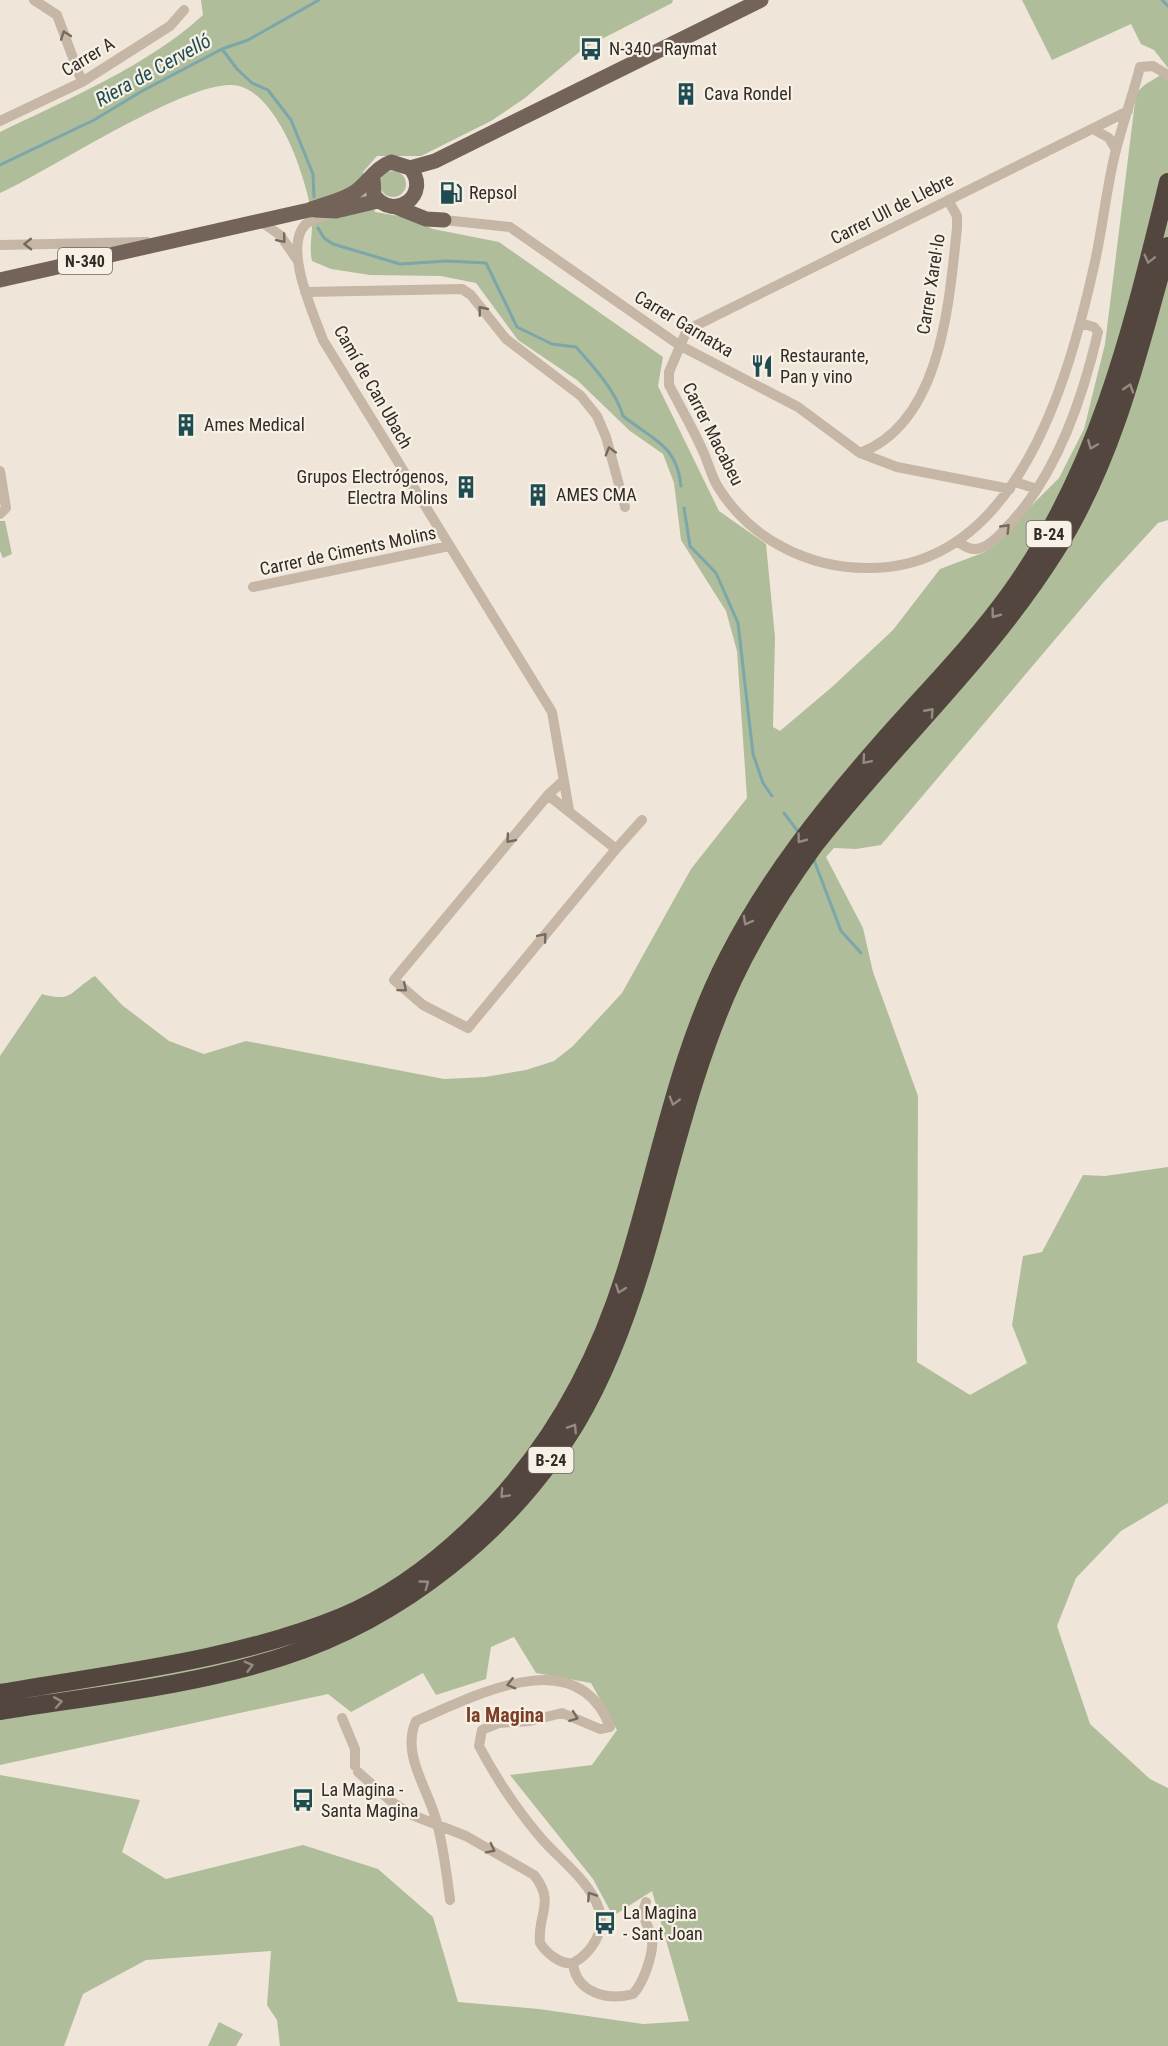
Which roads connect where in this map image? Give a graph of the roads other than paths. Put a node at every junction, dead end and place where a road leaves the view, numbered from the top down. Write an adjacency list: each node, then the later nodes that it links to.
1 (34, 0): 5 (street, one-way to 1)
2 (761, 0): 11 (main road, N-340)
3 (184, 10): 5 (street, Carrer A)
4 (1168, 75): 6 (street, Carrer Macabeu)
5 (82, 82): 7 (street, Carrer A)
6 (1128, 111): 8 (street, Carrer Ull de Llebre); 9 (street, Carrer Macabeu)
7 (0, 121)
8 (1093, 129): 9 (street); 14 (street, Carrer Ull de Llebre)
9 (1116, 150): 26 (street, Carrer Macabeu)
10 (373, 177): 11 (main road, N-340); 13 (main road, N-340); 15 (main road)
11 (415, 179): 16 (main road, N-340); 18 (main road)
12 (1168, 182): 41 (highway, B-24, one-way to 41)
13 (356, 200): 15 (main road, N-340); 17 (main road, N-340); 17 (main road, N-340)
14 (948, 200): 27 (street, Carrer Ull de Llebre); 28 (street, Carrer Xarel·lo)
15 (378, 201): 16 (main road)
16 (396, 207): 18 (main road)
17 (305, 215): 19 (main road, N-340); 23 (street, Camí de Can Ubach)
18 (444, 220): 27 (street, Carrer Garnatxa)
19 (260, 221): 20 (main road, N-340); 23 (street, Camí de Can Ubach, one-way to 23)
20 (171, 241): 21 (street, one-way to 21); 24 (main road, N-340)
21 (0, 245)
22 (1168, 246): 41 (highway, B-24, one-way to 22)
23 (299, 262): 25 (street, Camí de Can Ubach)
24 (0, 280)
25 (305, 292): 33 (street, one-way to 25); 36 (street, Camí de Can Ubach)
26 (1080, 323): 30 (street, Carrer Macabeu); 31 (street)
27 (679, 345): 28 (street, Carrer Garnatxa); 35 (street, Carrer Macabeu)
28 (860, 453): 30 (street, Carrer Garnatxa)
29 (0, 471): 32 (street)
30 (1013, 486): 31 (street); 35 (street, Carrer Macabeu)
31 (1037, 489): 35 (street, one-way to 31)
32 (1, 490): 34 (street)
33 (625, 507)
34 (0, 514)
35 (957, 541)
36 (449, 546): 37 (street, Carrer de Ciments Molins); 38 (street, Camí de Can Ubach)
37 (253, 587)
38 (563, 781): 39 (street); 40 (street, Camí de Can Ubach)
39 (548, 795): 40 (street); 43 (street, one-way to 43)
40 (569, 810): 43 (street)
41 (831, 813): 44 (highway, B-24)
42 (642, 820): 43 (street)
43 (616, 849)
44 (782, 877): 45 (highway, B-24, one-way to 45); 46 (highway, B-24, one-way to 44)
45 (0, 1694)
46 (0, 1711)
47 (342, 1718): 48 (street)
48 (438, 1824): 49 (street); 51 (street, one-way to 51); 51 (street, one-way to 48)
49 (450, 1900)
50 (646, 1902): 51 (street)
51 (573, 1963)

